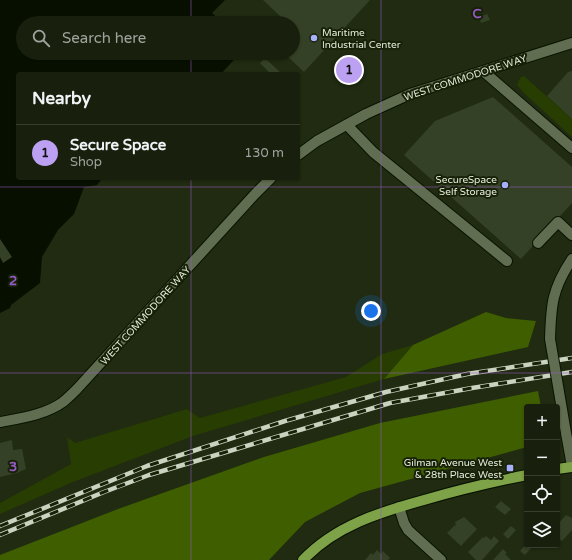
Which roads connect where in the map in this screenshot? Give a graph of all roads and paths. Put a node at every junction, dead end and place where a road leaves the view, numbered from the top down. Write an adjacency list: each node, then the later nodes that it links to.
1 (572, 43): 2 (street, WEST COMMODORE WAY)
2 (483, 70): 3 (street, WEST COMMODORE WAY); 4 (street)
3 (347, 125): 5 (street, WEST COMMODORE WAY); 10 (street)
4 (572, 148)
5 (300, 154)
6 (269, 180): 11 (street, WEST COMMODORE WAY)
7 (572, 235): 8 (street)
8 (538, 243)
9 (572, 259): 12 (street, bridge)
10 (506, 262)
11 (0, 422)
12 (572, 466): 13 (main road)
13 (560, 468)
14 (524, 476): 15 (main road)
15 (399, 507): 16 (main road); 17 (street)
16 (303, 560)
17 (441, 560)

